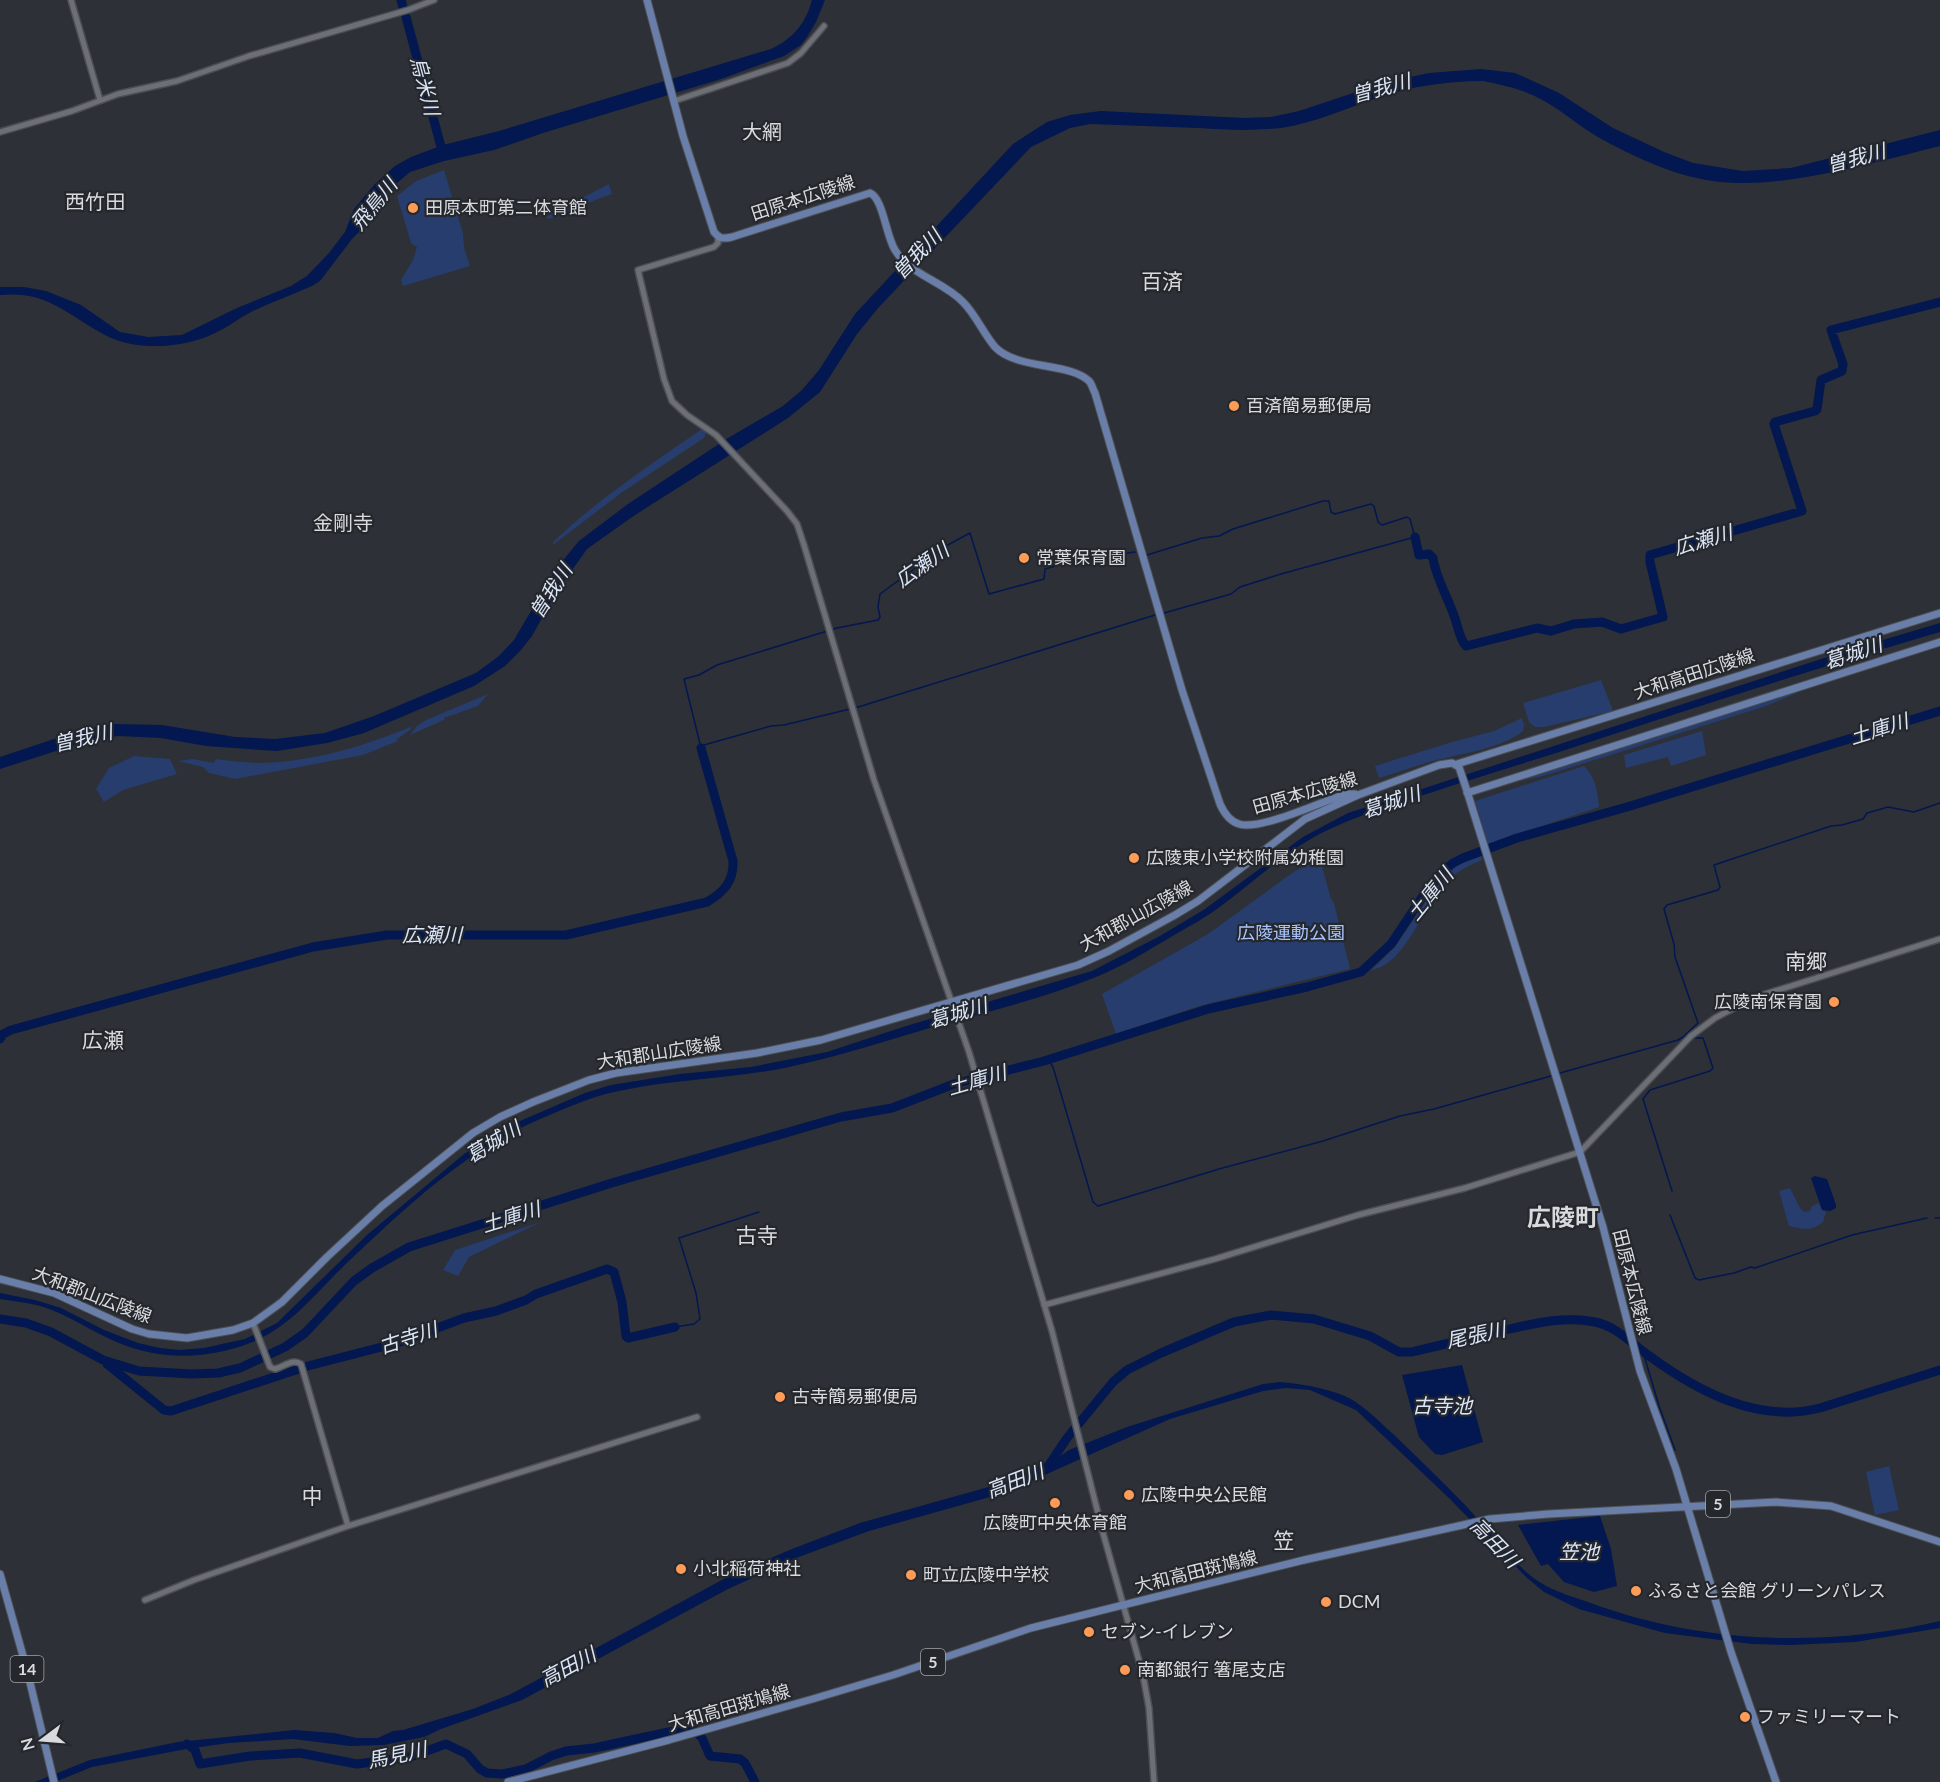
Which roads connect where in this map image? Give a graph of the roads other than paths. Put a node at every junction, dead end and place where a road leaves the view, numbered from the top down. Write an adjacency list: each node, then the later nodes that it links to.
1 (71, 0): 5 (street)
2 (434, 0): 5 (street)
3 (647, 0): 6 (main road)
4 (824, 26): 6 (street)
5 (100, 100): 7 (street)
6 (673, 100): 8 (main road)
7 (0, 132)
8 (718, 237): 13 (main road, 田原本広陵線); 15 (street)
9 (1940, 612): 11 (main road, 大和高田広陵線)
10 (1940, 642): 12 (main road)
11 (1458, 765): 12 (main road, 田原本広陵線); 13 (main road, 田原本広陵線)
12 (1467, 791): 16 (main road, 田原本広陵線)
13 (1358, 795): 15 (main road, 大和郡山広陵線)
14 (1940, 939): 16 (street)
15 (952, 1001): 18 (street); 19 (main road, 大和郡山広陵線)
16 (1580, 1152): 18 (street); 21 (main road, 田原本広陵線)
17 (0, 1279): 19 (main road, 大和郡山広陵線)
18 (1044, 1305): 26 (street)
19 (253, 1323): 22 (street)
20 (697, 1418): 22 (street)
21 (1687, 1505): 23 (main road, 大和高田斑鳩線 / 5); 26 (main road, 大和高田斑鳩線 / 5); 30 (main road, 田原本広陵線)
22 (348, 1526): 25 (street)
23 (1940, 1542)
24 (0, 1574): 27 (main road, 14)
25 (145, 1600)
26 (1124, 1605): 28 (main road, 大和高田斑鳩線 / 5); 29 (street)
27 (54, 1782)
28 (508, 1782)
29 (1154, 1782)
30 (1776, 1782)

